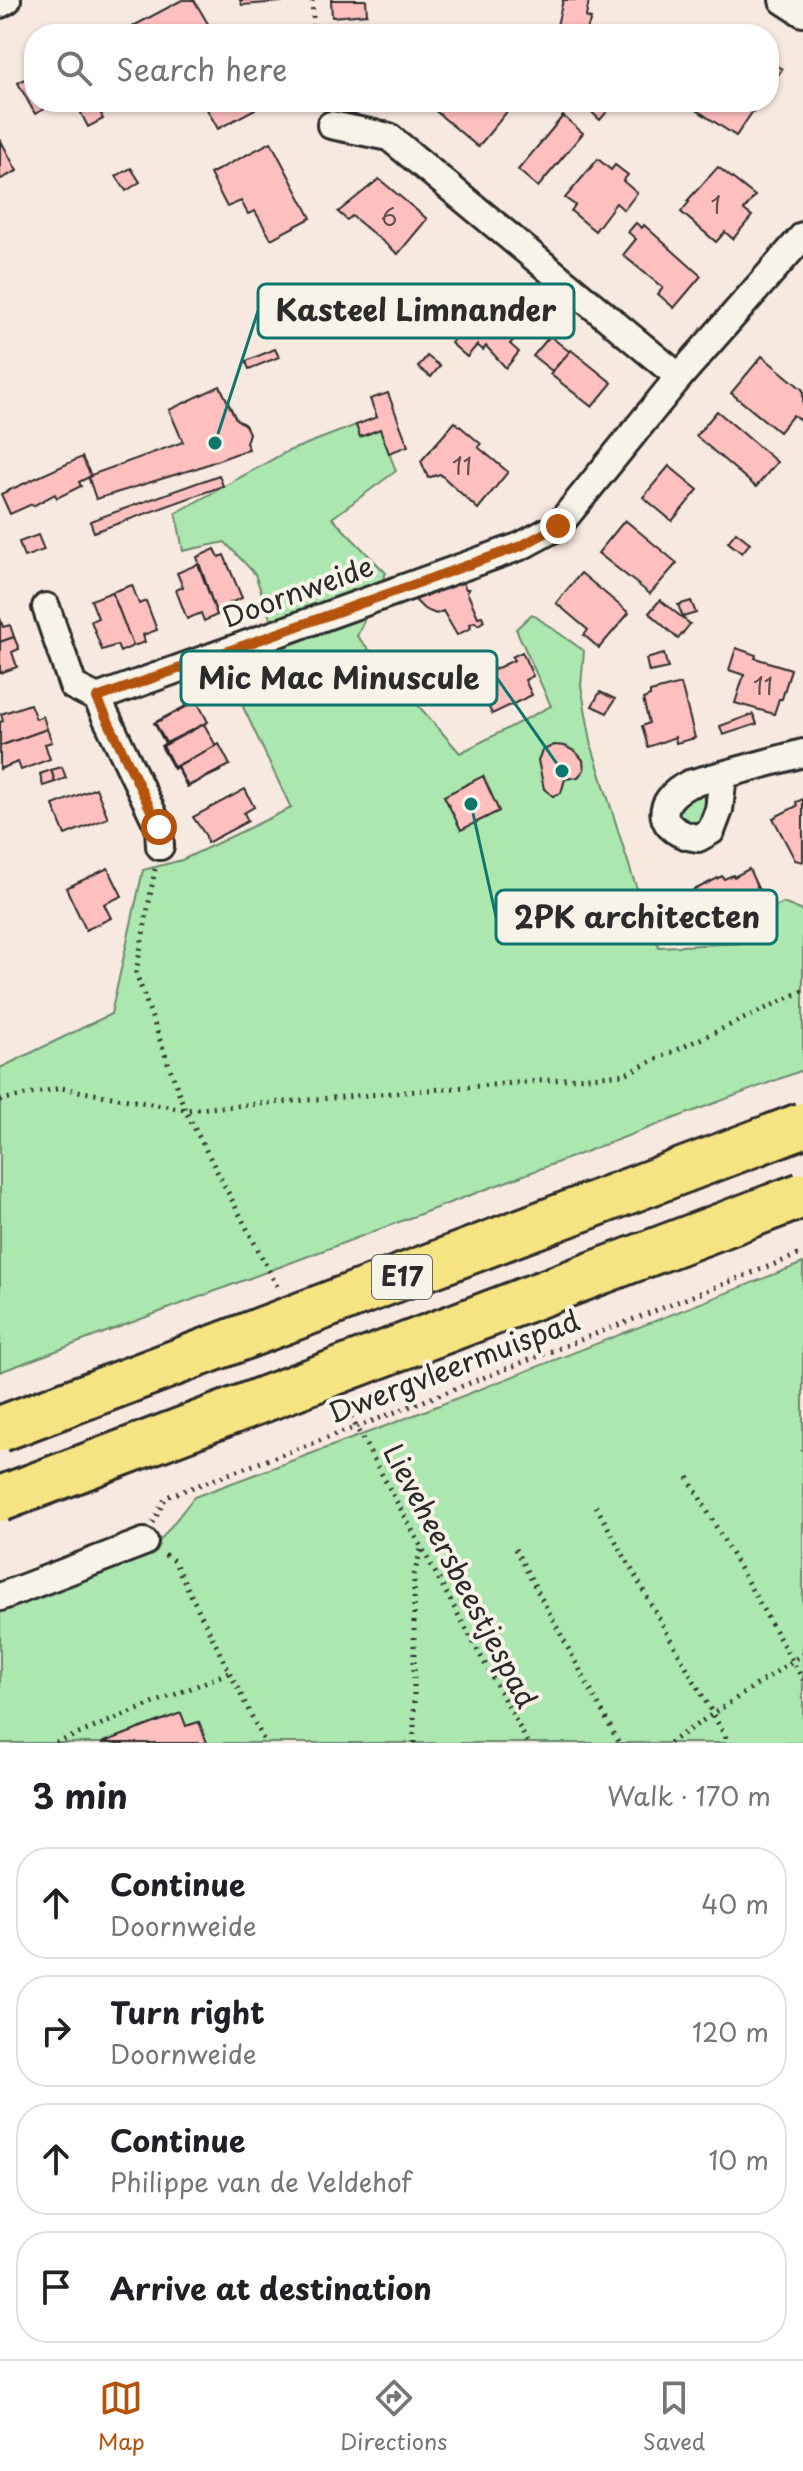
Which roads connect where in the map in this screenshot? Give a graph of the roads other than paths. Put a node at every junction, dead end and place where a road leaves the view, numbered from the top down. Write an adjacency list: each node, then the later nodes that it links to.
1 (7, 0): 3 (street)
2 (783, 0): 4 (street)
3 (0, 4)
4 (803, 13)
5 (331, 125): 7 (street)
6 (803, 236): 7 (street, Doornweide)
7 (679, 377): 9 (street, Doornweide)
8 (46, 607): 9 (street)
9 (97, 698): 12 (street)
10 (803, 753): 11 (street)
11 (723, 775)
12 (160, 846)
13 (803, 1125): 15 (highway, E17, bridge)
14 (803, 1195): 16 (highway, E17, bridge)
15 (0, 1429)
16 (0, 1499)
17 (144, 1542): 18 (street)
18 (0, 1597)

